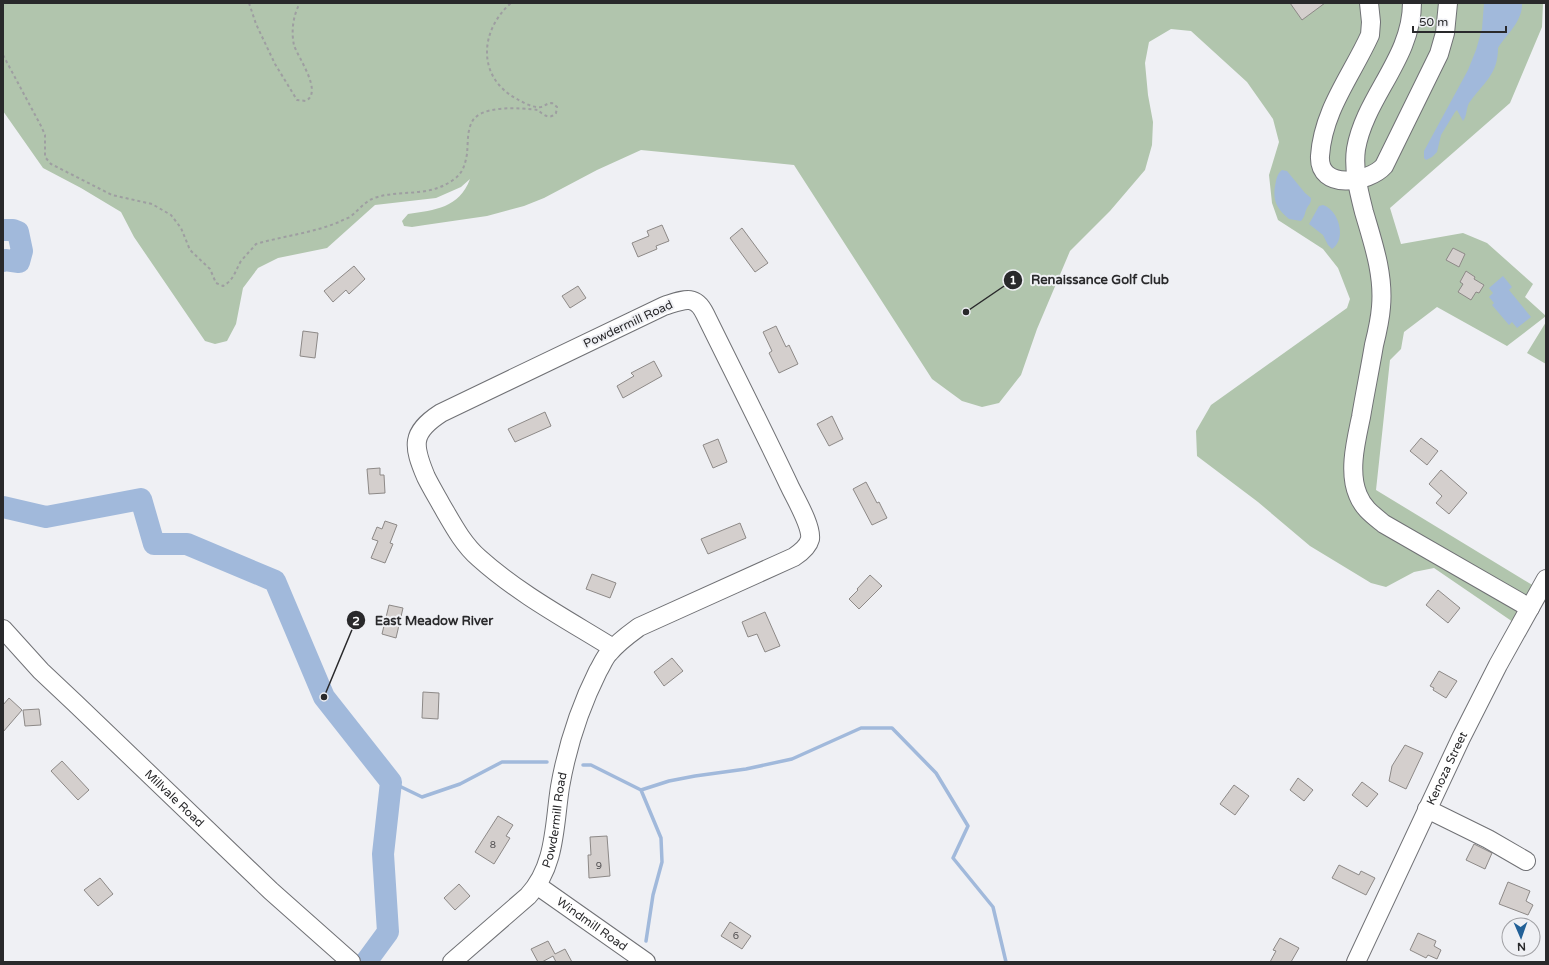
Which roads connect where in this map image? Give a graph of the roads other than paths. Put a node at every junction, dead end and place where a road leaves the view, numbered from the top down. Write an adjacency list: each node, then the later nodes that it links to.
1 (1369, 3): 4 (street)
2 (1412, 3): 4 (street)
3 (1448, 3): 4 (street)
4 (1357, 179): 6 (street)
5 (1546, 579): 6 (street, Kenoza Street)
6 (1530, 608): 9 (street, Kenoza Street)
7 (3, 629): 12 (street, Millvale Road)
8 (613, 648): 8 (street, Powdermill Road); 11 (street, Powdermill Road)
9 (1427, 809): 10 (street); 15 (street, Kenoza Street)
10 (1526, 861)
11 (538, 886): 13 (street, Powdermill Road); 14 (street, Windmill Road)
12 (351, 962)
13 (452, 962)
14 (646, 962)
15 (1356, 962)

